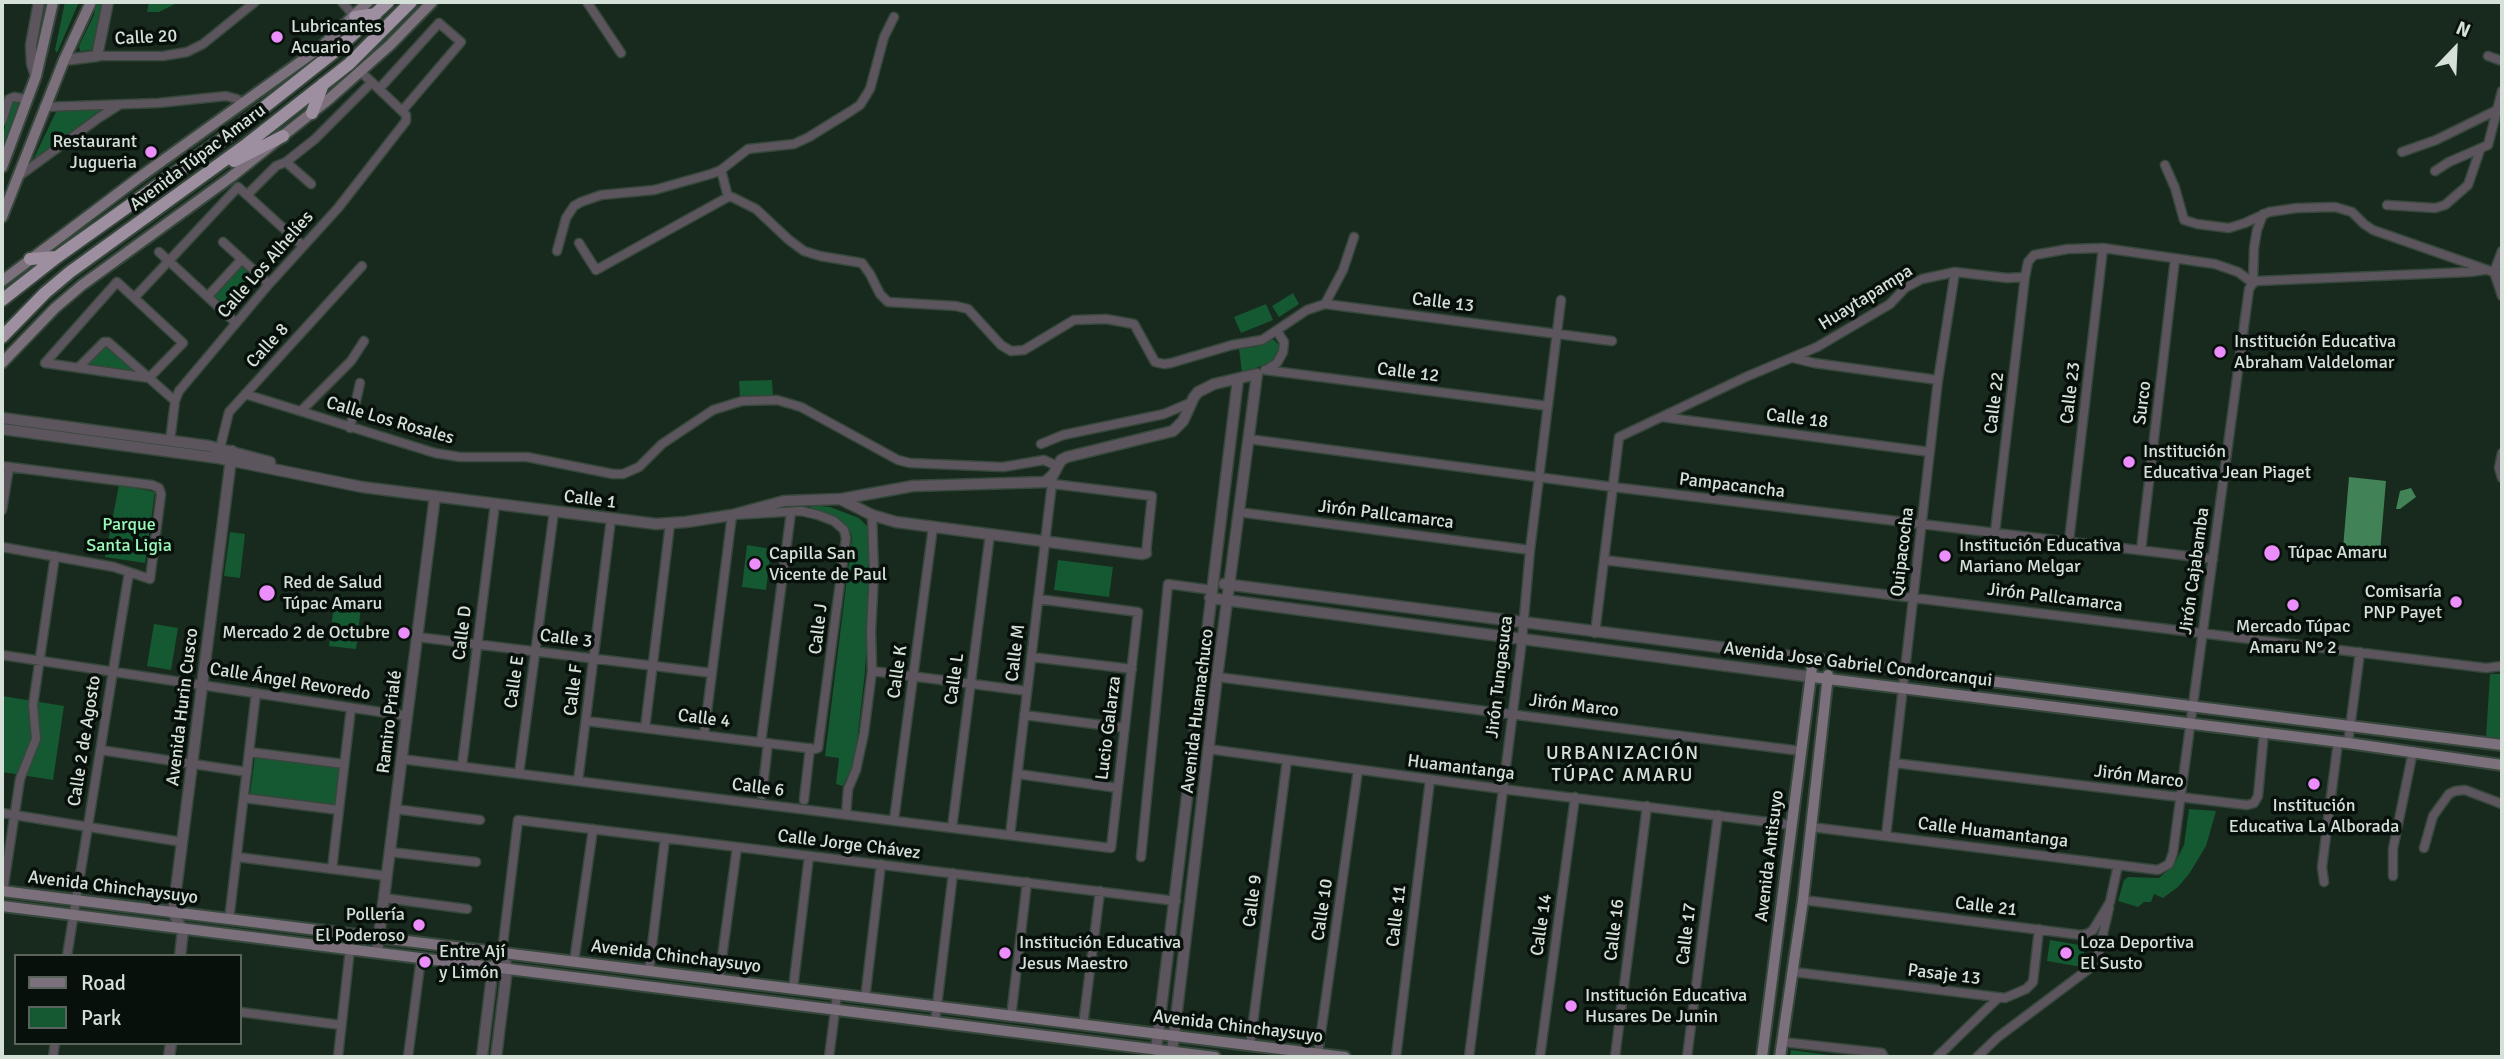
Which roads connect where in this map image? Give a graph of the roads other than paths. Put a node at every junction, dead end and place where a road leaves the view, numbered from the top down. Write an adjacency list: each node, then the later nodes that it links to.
1 (39, 2): 21 (street)
2 (53, 2): 21 (main road)
3 (91, 2): 18 (main road)
4 (108, 2): 16 (street)
5 (255, 2): 16 (street, Calle 20)
6 (342, 2): 14 (street)
7 (368, 2): 14 (main road, Avenida Túpac Amaru)
8 (388, 2): 12 (highway, Avenida Túpac Amaru)
9 (411, 2): 22 (highway, Avenida Túpac Amaru)
10 (432, 2): 20 (main road)
11 (587, 2): 15 (street)
12 (376, 14): 14 (highway); 57 (highway, Avenida Túpac Amaru)
13 (894, 16): 39 (street)
14 (355, 17): 27 (main road, Avenida Túpac Amaru)
15 (621, 53)
16 (97, 56): 18 (street, Calle 20)
17 (2488, 56): 19 (street)
18 (64, 60): 28 (main road)
19 (2502, 61)
20 (361, 72): 23 (street); 30 (main road)
21 (36, 76): 25 (main road)
22 (323, 84): 30 (highway); 42 (highway, Avenida Túpac Amaru)
23 (376, 86): 31 (street); 31 (street, Calle Los Alhelíes); 36 (street)
24 (2502, 91): 29 (street)
25 (27, 99): 32 (street); 38 (main road)
26 (122, 104): 27 (street); 28 (street); 41 (street)
27 (243, 104): 58 (main road, Avenida Túpac Amaru)
28 (44, 107): 41 (main road)
29 (2497, 110): 34 (street); 35 (street)
30 (312, 113): 33 (main road)
31 (405, 115): 52 (street, Calle Los Alhelíes)
32 (2, 121)
33 (283, 136): 42 (highway); 82 (main road)
34 (2480, 150): 40 (street); 46 (street)
35 (2402, 152)
36 (286, 162): 43 (street); 44 (street)
37 (2165, 165): 47 (street)
38 (2, 167)
39 (721, 170): 45 (street); 54 (street)
40 (2435, 171)
41 (19, 176): 48 (main road)
42 (200, 179): 78 (highway, Avenida Túpac Amaru)
43 (311, 184)
44 (247, 195): 52 (street); 61 (street)
45 (728, 197): 51 (street); 76 (street)
46 (2387, 205)
47 (2263, 214): 64 (street); 67 (street, Jirón Cajabamba)
48 (2, 217)
49 (1354, 237): 74 (street)
50 (223, 243): 59 (street)
51 (579, 243)
52 (303, 246): 68 (street, Calle Los Alhelíes)
53 (2103, 248): 60 (street); 65 (street); 126 (street, Calle 23)
54 (557, 251)
55 (2502, 251): 64 (street)
56 (159, 252): 61 (street)
57 (57, 257): 58 (highway); 72 (highway, Avenida Túpac Amaru)
58 (30, 258): 66 (main road, Avenida Túpac Amaru)
59 (242, 259): 68 (street); 69 (street)
60 (2175, 259): 67 (street); 129 (street, Surco)
61 (169, 261): 69 (street); 71 (street)
62 (362, 266): 89 (street, Calle 8)
63 (1955, 272): 65 (street, Huaytapampa); 81 (street, Huaytapampa); 87 (street, Quipacocha)
64 (2494, 272): 67 (street); 70 (street)
65 (2025, 277): 123 (street, Calle 22)
66 (3, 279)
67 (2253, 283): 132 (street, Jirón Cajabamba)
68 (269, 284): 75 (street, Calle Los Alhelíes)
69 (208, 296): 75 (street)
70 (2502, 296)
71 (135, 297): 83 (street); 85 (street)
72 (2, 300)
73 (1561, 300): 77 (street, Jirón Tungasuca)
74 (1325, 304): 76 (street); 77 (street, Calle 13)
75 (236, 323): 90 (street, Calle Los Alhelíes)
76 (1277, 331): 84 (street)
77 (1557, 333): 80 (street, Calle 13); 92 (street, Jirón Tungasuca)
78 (2, 337)
79 (365, 341): 93 (street)
80 (1612, 341)
81 (1792, 358): 87 (street); 94 (street, Huaytapampa)
82 (2, 363)
83 (79, 367): 85 (street); 85 (street)
84 (1261, 372): 86 (street, Calle 1); 92 (street, Calle 12); 98 (street, Avenida Huamachuco)
85 (149, 378): 90 (street)
86 (1238, 379): 91 (street, Calle 1); 136 (street, Avenida Huamachuco)
87 (1938, 380): 101 (street, Quipacocha)
88 (360, 383): 96 (street)
89 (245, 394): 93 (street, Calle Los Rosales); 102 (street, Calle 8)
90 (175, 401): 99 (street, Calle Los Alhelíes)
91 (1192, 402): 100 (street); 106 (street, Calle 1)
92 (1548, 406): 107 (street, Jirón Tungasuca)
93 (301, 411): 96 (street, Calle Los Rosales)
94 (1660, 417): 101 (street, Calle 18); 109 (street, Huaytapampa)
95 (2, 418): 99 (street, Calle 1)
96 (350, 428): 106 (street, Calle Los Rosales)
97 (2, 429): 102 (street, Calle 1)
98 (1248, 439): 107 (street, Pampacancha); 116 (street, Avenida Huamachuco)
99 (170, 440): 102 (street, Calle 1)
100 (1041, 443)
101 (1930, 452): 121 (street, Quipacocha)
102 (219, 453): 104 (street, Calle 1)
103 (2502, 453): 108 (street)
104 (231, 455): 110 (street, Calle 1); 166 (street, Avenida Hurin Cusco)
105 (5, 466): 113 (street); 134 (street)
106 (1054, 475): 111 (street, Calle 1); 125 (street, Calle M); 130 (street, Calle Los Rosales)
107 (1539, 477): 109 (street, Pampacancha); 128 (street, Jirón Tungasuca)
108 (2502, 478)
109 (1614, 487): 121 (street, Pampacancha); 133 (street)
110 (435, 496): 112 (street, Calle 1); 143 (street, Ramiro Prialé)
111 (840, 499): 117 (street, Calle 1); 118 (street, Calle 1)
112 (495, 504): 114 (street, Calle 1); 145 (street, Calle D)
113 (2, 510)
114 (554, 511): 119 (street, Calle 1); 146 (street, Calle E)
115 (791, 512): 117 (street); 182 (street); 185 (street, Calle J)
116 (1238, 512): 128 (street, Jirón Pallcamarca); 135 (street, Avenida Huamachuco)
117 (732, 515): 120 (street, Calle 1); 160 (street)
118 (872, 515): 122 (street, Calle 1); 159 (street)
119 (611, 519): 120 (street, Calle 1); 150 (street, Calle F)
120 (670, 524): 154 (street)
121 (1922, 524): 123 (street, Pampacancha); 137 (street, Quipacocha)
122 (933, 527): 124 (street, Calle 1); 161 (street, Calle K)
123 (1995, 532): 126 (street, Pampacancha)
124 (990, 534): 125 (street, Calle 1); 165 (street, Calle L)
125 (1045, 541): 130 (street, Calle 1); 138 (street, Calle M)
126 (2069, 541): 129 (street, Pampacancha)
127 (2, 547): 131 (street)
128 (1530, 550): 140 (street, Jirón Tungasuca)
129 (2141, 550): 132 (street, Pampacancha)
130 (1146, 553)
131 (55, 556): 134 (street); 152 (street)
132 (2213, 559): 141 (street, Jirón Cajabamba)
133 (1604, 560): 137 (street, Jirón Pallcamarca); 142 (street)
134 (129, 572): 158 (street, Calle 2 de Agosto)
135 (1229, 585): 136 (street, Avenida Jose Gabriel Condorcanqui); 139 (street, Avenida Huamachuco); 140 (street, Avenida Jose Gabriel Condorcanqui)
136 (1212, 590): 139 (street, Avenida Jose Gabriel Condorcanqui); 236 (street); 252 (street, Avenida Huamachuco)
137 (1913, 597): 141 (street, Jirón Pallcamarca); 157 (street, Quipacocha)
138 (1038, 599): 149 (street, Calle M); 156 (street, Lucio Galarza)
139 (1227, 600): 144 (street, Avenida Jose Gabriel Condorcanqui); 162 (street, Avenida Huamachuco)
140 (1523, 624): 142 (street, Avenida Jose Gabriel Condorcanqui); 144 (street, Jirón Tungasuca)
141 (2203, 632): 147 (street, Jirón Pallcamarca); 170 (street, Jirón Cajabamba)
142 (1595, 633): 151 (street, Avenida Jose Gabriel Condorcanqui)
143 (417, 637): 145 (street, Calle 3); 174 (street, Ramiro Prialé)
144 (1522, 640): 163 (street, Avenida Jose Gabriel Condorcanqui); 172 (street, Jirón Tungasuca)
145 (477, 644): 146 (street, Calle 3); 197 (street, Calle D)
146 (535, 651): 150 (street, Calle 3); 200 (street, Calle E)
147 (2360, 652): 155 (street, Jirón Pallcamarca); 177 (street)
148 (2, 655): 152 (street, Calle Ángel Revoredo)
149 (1031, 657): 156 (street); 168 (street, Calle M)
150 (593, 659): 154 (street, Calle 3); 175 (street, Calle F)
151 (1813, 659): 153 (main road, Avenida Jose Gabriel Condorcanqui); 163 (main road, Avenida Antisuyo)
152 (39, 660): 158 (street, Calle Ángel Revoredo); 217 (street)
153 (1829, 661): 157 (main road, Avenida Jose Gabriel Condorcanqui); 164 (main road, Avenida Antisuyo)
154 (653, 666): 160 (street, Calle 3); 178 (street)
155 (2502, 666)
156 (1132, 669): 179 (street, Lucio Galarza)
157 (1905, 669): 167 (street, Quipacocha); 170 (main road, Avenida Jose Gabriel Condorcanqui)
158 (113, 671): 166 (street, Calle Ángel Revoredo); 187 (street, Calle 2 de Agosto)
159 (872, 671): 161 (street); 216 (street)
160 (712, 673): 181 (street)
161 (913, 676): 165 (street); 220 (street, Calle K)
162 (1217, 677): 172 (street, Jirón Marco); 186 (street, Avenida Huamachuco)
163 (1812, 677): 164 (main road, Avenida Jose Gabriel Condorcanqui); 188 (main road, Avenida Antisuyo)
164 (1828, 679): 167 (main road, Avenida Jose Gabriel Condorcanqui); 223 (main road, Avenida Antisuyo)
165 (970, 684): 168 (street); 224 (street, Calle L)
166 (202, 685): 169 (street, Calle Ángel Revoredo); 194 (street, Avenida Hurin Cusco)
167 (1903, 688): 176 (main road, Avenida Jose Gabriel Condorcanqui); 193 (street, Quipacocha)
168 (1027, 691): 173 (street, Calle M)
169 (256, 693): 171 (street, Calle Ángel Revoredo); 190 (street)
170 (2193, 706): 176 (street, Jirón Cajabamba); 177 (main road, Avenida Jose Gabriel Condorcanqui)
171 (351, 708): 174 (street, Calle Ángel Revoredo); 195 (street)
172 (1511, 714): 188 (street, Jirón Marco); 205 (street, Jirón Tungasuca)
173 (1024, 715): 179 (street); 201 (street, Calle M)
174 (407, 716): 191 (street, Ramiro Prialé)
175 (586, 721): 178 (street, Calle 4); 203 (street, Calle F)
176 (2190, 724): 180 (main road, Avenida Jose Gabriel Condorcanqui); 209 (street, Jirón Cajabamba)
177 (2350, 726): 183 (street); 184 (main road, Avenida Jose Gabriel Condorcanqui)
178 (645, 728): 181 (street, Calle 4)
179 (1125, 728): 204 (street, Lucio Galarza)
180 (2264, 733): 183 (main road, Avenida Jose Gabriel Condorcanqui); 209 (street, Jirón Marco)
181 (704, 735): 182 (street, Calle 4)
182 (764, 743): 185 (street, Calle 4); 206 (street)
183 (2343, 743): 189 (main road, Avenida Jose Gabriel Condorcanqui); 246 (street)
184 (2502, 745)
185 (814, 748): 210 (street)
186 (1209, 749): 192 (street, Huamantanga); 286 (street, Avenida Huamachuco)
187 (100, 750): 194 (street); 222 (street, Calle 2 de Agosto)
188 (1801, 751): 221 (main road, Avenida Antisuyo)
189 (2413, 751): 196 (main road, Avenida Jose Gabriel Condorcanqui); 244 (street)
190 (249, 752): 195 (street); 199 (street)
191 (401, 759): 197 (street, Calle 6); 213 (street, Ramiro Prialé)
192 (1287, 760): 198 (street, Huamantanga); 288 (street, Calle 9)
193 (1894, 763): 209 (street, Jirón Marco); 227 (street, Quipacocha)
194 (192, 764): 199 (street); 229 (street, Avenida Hurin Cusco)
195 (344, 764): 214 (street)
196 (2502, 765)
197 (462, 766): 200 (street, Calle 6)
198 (1358, 770): 202 (street, Huamantanga); 291 (street, Calle 10)
199 (247, 772): 208 (street)
200 (519, 774): 203 (street, Calle 6)
201 (1017, 774): 204 (street); 226 (street, Calle M)
202 (1430, 780): 205 (street, Huamantanga); 300 (street, Calle 11)
203 (578, 781): 216 (street, Calle 6)
204 (1118, 788): 231 (street, Lucio Galarza)
205 (1502, 789): 207 (street, Huamantanga); 301 (street, Jirón Tungasuca)
206 (762, 795)
207 (1575, 797): 212 (street, Huamantanga); 302 (street, Calle 14)
208 (244, 798): 214 (street); 235 (street)
209 (2180, 798): 238 (street, Jirón Cajabamba)
210 (804, 800)
211 (2502, 804): 232 (street)
212 (1647, 806): 218 (street, Huamantanga); 303 (street, Calle 16)
213 (395, 809): 219 (street); 233 (street, Ramiro Prialé)
214 (339, 810): 241 (street)
215 (2, 813): 217 (street)
216 (846, 814): 220 (street, Calle 6)
217 (15, 815): 222 (street); 247 (street)
218 (1718, 815): 221 (street, Huamantanga); 304 (street, Calle 17)
219 (481, 820)
220 (894, 821): 224 (street, Calle 6)
221 (1793, 825): 305 (main road, Avenida Antisuyo)
222 (88, 826): 229 (street); 250 (street, Calle 2 de Agosto)
223 (1811, 827): 227 (street, Calle Huamantanga); 251 (main road, Avenida Antisuyo)
224 (952, 828): 226 (street, Calle 6)
225 (593, 829): 228 (street, Calle Jorge Chávez); 264 (street, Calle Jorge Chávez); 268 (street)
226 (1010, 835): 231 (street, Calle 6)
227 (1886, 836): 240 (street, Calle Huamantanga)
228 (664, 838): 230 (street, Calle Jorge Chávez); 271 (street)
229 (182, 842): 256 (street, Avenida Hurin Cusco)
230 (737, 847): 234 (street, Calle Jorge Chávez); 273 (street)
231 (1111, 848)
232 (2424, 848)
233 (390, 852): 237 (street); 243 (street, Ramiro Prialé)
234 (809, 856): 239 (street, Calle Jorge Chávez); 274 (street)
235 (237, 857): 241 (street); 258 (street)
236 (1141, 857)
237 (476, 862)
238 (2169, 863): 240 (street, Calle Huamantanga)
239 (881, 864): 242 (street, Calle Jorge Chávez); 277 (street)
240 (2118, 865): 253 (street, Calle 21)
241 (332, 869): 243 (street)
242 (953, 873): 245 (street, Calle Jorge Chávez); 278 (street)
243 (387, 876): 249 (street, Ramiro Prialé)
244 (2393, 876)
245 (1027, 882): 248 (street, Calle Jorge Chávez); 281 (street)
246 (2324, 882)
247 (2, 891): 250 (main road, Avenida Chinchaysuyo)
248 (1100, 891): 252 (street, Calle Jorge Chávez); 284 (street)
249 (384, 898): 255 (street); 261 (street, Ramiro Prialé)
250 (75, 900): 256 (main road, Avenida Chinchaysuyo); 257 (street, Calle 2 de Agosto)
251 (1803, 900): 259 (street, Calle 21); 272 (main road, Avenida Antisuyo)
252 (1176, 901): 285 (street, Avenida Huamachuco)
253 (2110, 902): 259 (street, Calle 21); 308 (street)
254 (2, 908): 257 (main road, Avenida Chinchaysuyo)
255 (467, 909)
256 (173, 913): 258 (main road, Avenida Chinchaysuyo); 260 (street)
257 (73, 916): 260 (main road, Avenida Chinchaysuyo); 265 (street, Calle 2 de Agosto)
258 (229, 920): 261 (main road, Avenida Chinchaysuyo)
259 (2039, 929): 276 (street, Pasaje 13)
260 (183, 930): 262 (main road, Avenida Chinchaysuyo); 266 (street)
261 (379, 939): 263 (street, Ramiro Prialé); 264 (main road, Avenida Chinchaysuyo)
262 (350, 949): 263 (main road, Avenida Chinchaysuyo); 283 (street)
263 (377, 952): 267 (main road, Avenida Chinchaysuyo)
264 (502, 952): 268 (main road, Avenida Chinchaysuyo); 269 (street); 270 (street)
265 (67, 954)
266 (180, 954)
267 (421, 958): 269 (main road, Avenida Chinchaysuyo); 294 (street)
268 (574, 962): 271 (main road, Avenida Chinchaysuyo)
269 (493, 967): 270 (main road, Avenida Chinchaysuyo); 295 (street)
270 (507, 969): 279 (main road, Avenida Chinchaysuyo); 296 (street)
271 (649, 971): 273 (main road, Avenida Chinchaysuyo)
272 (1794, 972): 276 (street, Pasaje 13); 287 (main road, Avenida Antisuyo)
273 (719, 980): 274 (main road, Avenida Chinchaysuyo)
274 (793, 989): 275 (main road, Avenida Chinchaysuyo)
275 (836, 995): 277 (main road, Avenida Chinchaysuyo); 279 (street)
276 (1998, 998): 307 (street)
277 (865, 999): 278 (main road, Avenida Chinchaysuyo)
278 (936, 1007): 281 (main road, Avenida Chinchaysuyo); 282 (street)
279 (835, 1010): 282 (main road, Avenida Chinchaysuyo); 297 (street)
280 (242, 1012): 283 (street)
281 (1011, 1017): 284 (main road, Avenida Chinchaysuyo)
282 (934, 1022): 289 (main road, Avenida Chinchaysuyo)
283 (341, 1025): 293 (street)
284 (1083, 1025): 285 (main road, Avenida Chinchaysuyo)
285 (1158, 1034): 286 (main road, Avenida Chinchaysuyo); 289 (street, Avenida Huamachuco)
286 (1174, 1036): 288 (main road, Avenida Chinchaysuyo); 290 (street, Avenida Huamachuco)
287 (1783, 1041): 292 (street); 306 (main road, Avenida Antisuyo)
288 (1250, 1046): 291 (main road, Avenida Chinchaysuyo)
289 (1153, 1052): 290 (main road, Avenida Chinchaysuyo)
290 (1172, 1052): 298 (main road, Avenida Chinchaysuyo)
291 (1318, 1054): 299 (main road, Avenida Chinchaysuyo)
292 (1883, 1055)
293 (338, 1057)
294 (408, 1057)
295 (482, 1057)
296 (496, 1057)
297 (829, 1057)
298 (1215, 1057)
299 (1345, 1057)
300 (1396, 1057)
301 (1469, 1057)
302 (1540, 1057)
303 (1615, 1057)
304 (1687, 1057)
305 (1762, 1057)
306 (1780, 1057)
307 (1937, 1057)
308 (1977, 1057)

